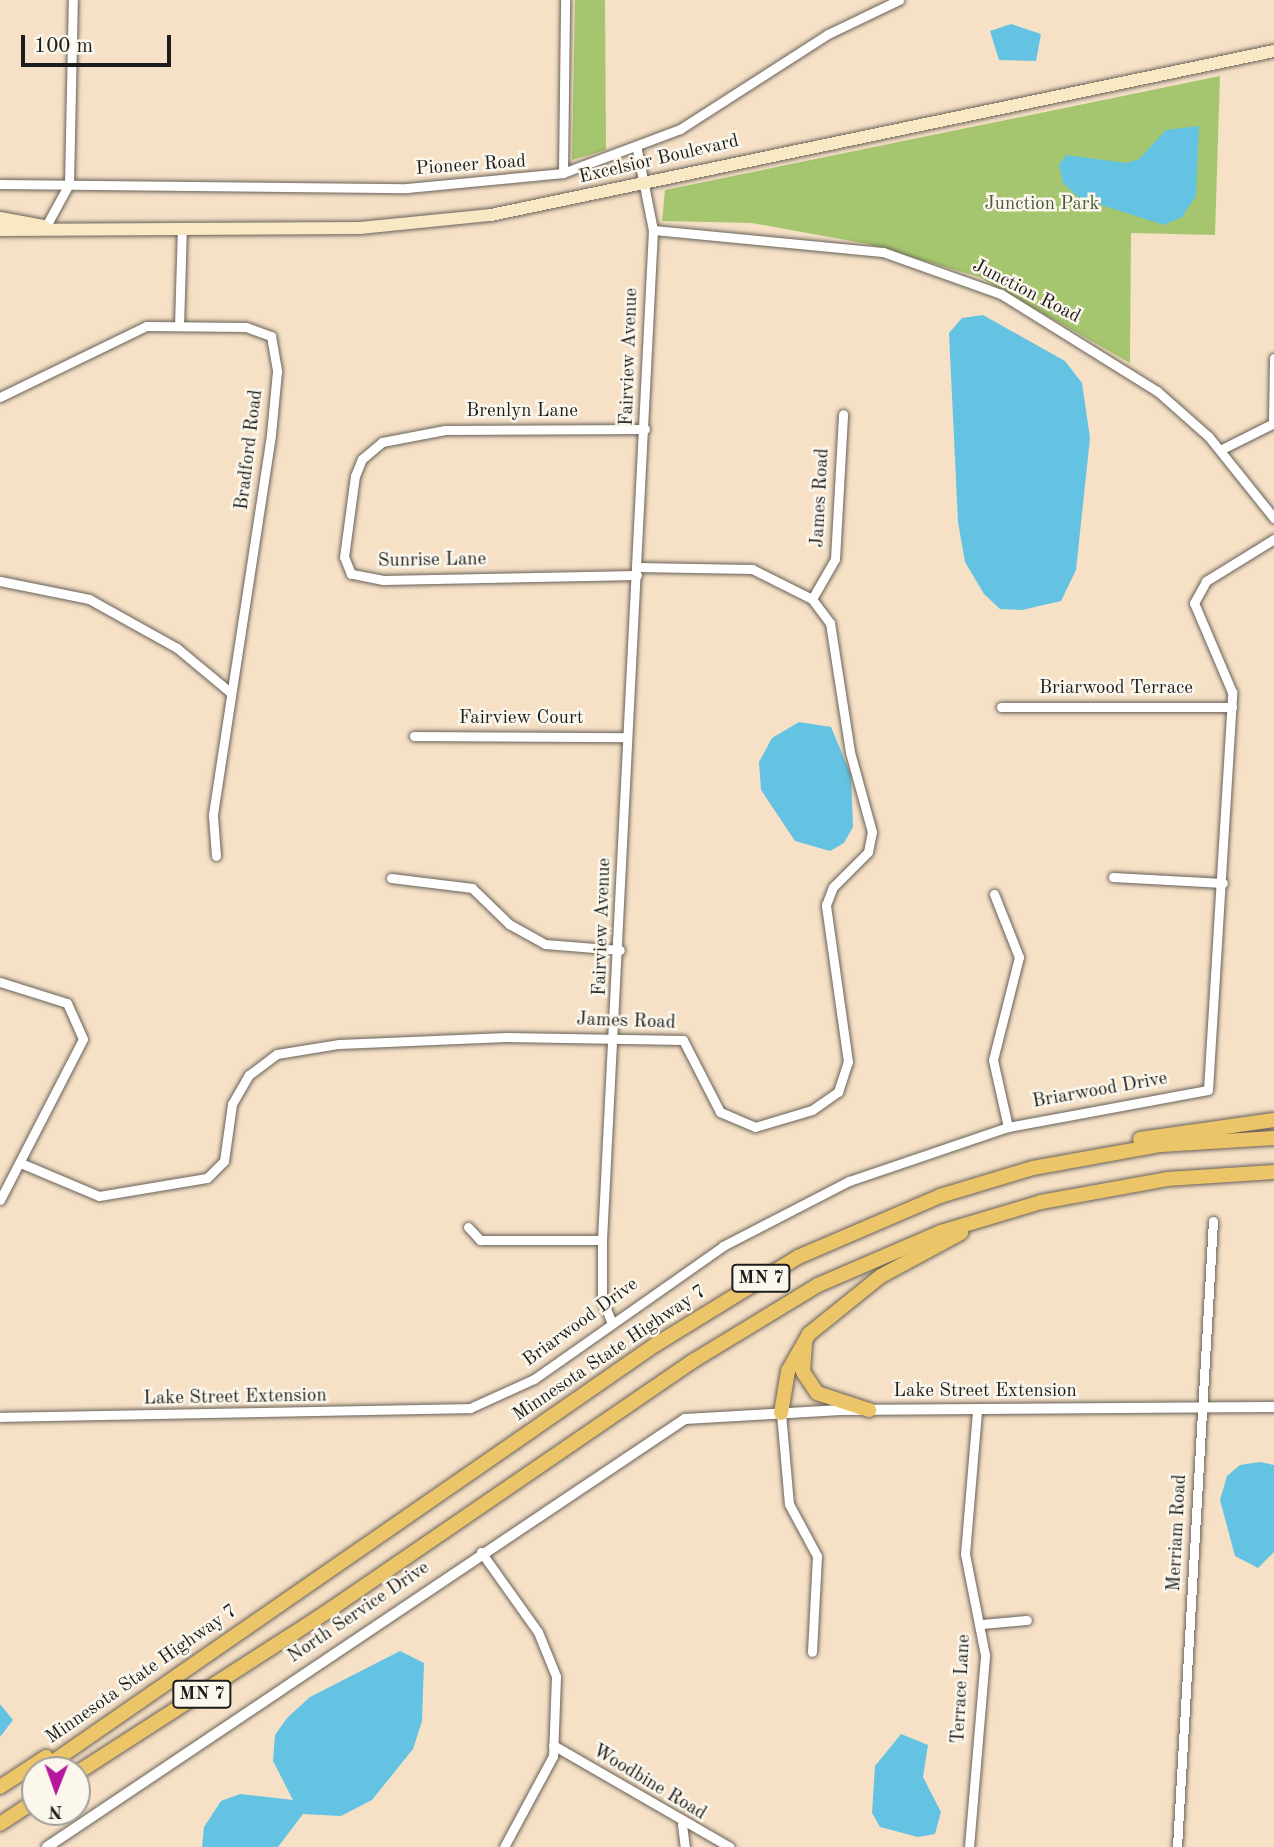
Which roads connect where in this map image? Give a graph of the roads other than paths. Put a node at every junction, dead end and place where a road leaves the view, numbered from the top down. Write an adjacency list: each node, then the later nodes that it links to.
1 (73, 0): 10 (street)
2 (565, 0): 7 (street)
3 (900, 0): 4 (street, Pioneer Road)
4 (882, 3): 6 (street, Pioneer Road)
5 (1274, 51): 8 (main road, Excelsior Boulevard)
6 (636, 150): 7 (street, Pioneer Road); 8 (street, Fairview Avenue)
7 (563, 173): 10 (street, Pioneer Road)
8 (647, 182): 13 (main road, Excelsior Boulevard); 15 (street, Fairview Avenue)
9 (0, 184): 10 (street, Pioneer Road)
10 (69, 184): 12 (street)
11 (0, 218): 12 (main road, Excelsior Boulevard)
12 (45, 226): 13 (main road, Excelsior Boulevard); 14 (main road, Excelsior Boulevard)
13 (182, 227): 16 (street)
14 (0, 230)
15 (653, 230): 21 (street, Fairview Avenue); 23 (street, Junction Road)
16 (179, 326): 18 (street, Bradford Road); 29 (street, Bradford Road)
17 (1274, 358): 20 (street)
18 (0, 397)
19 (843, 414): 28 (street, James Road)
20 (1274, 423): 23 (street)
21 (645, 429): 22 (street, Brenlyn Lane); 26 (street, Fairview Avenue)
22 (399, 437): 26 (street, Sunrise Lane)
23 (1220, 450): 24 (street, Junction Road)
24 (1274, 518)
25 (1274, 539): 31 (street, Briarwood Drive)
26 (637, 571): 28 (street, Sunrise Lane); 33 (street, Fairview Avenue)
27 (0, 580): 29 (street)
28 (812, 599): 41 (street, James Road)
29 (230, 692): 34 (street, Bradford Road)
30 (1001, 706): 31 (street, Briarwood Terrace)
31 (1232, 707): 37 (street, Briarwood Drive)
32 (414, 736): 33 (street, Fairview Court)
33 (627, 737): 39 (street, Fairview Avenue)
34 (216, 856)
35 (1113, 877): 37 (street)
36 (391, 878): 39 (street)
37 (1223, 883): 43 (street, Briarwood Drive)
38 (994, 894): 43 (street)
39 (620, 950): 41 (street, Fairview Avenue)
40 (0, 982): 45 (street)
41 (617, 1037): 45 (street, James Road); 52 (street, Fairview Avenue)
42 (1274, 1120): 46 (highway)
43 (1008, 1126): 53 (street, Briarwood Drive)
44 (1274, 1138): 46 (highway, Minnesota State Highway 7 / MN 7)
45 (23, 1164): 48 (street)
46 (1033, 1168): 67 (highway, Minnesota State Highway 7 / MN 7)
47 (1274, 1172): 49 (highway, MN 7)
48 (0, 1200)
49 (1041, 1202): 54 (highway); 70 (highway, MN 7)
50 (1213, 1221): 57 (street, Merriam Road)
51 (468, 1227): 52 (street)
52 (602, 1240): 53 (street, Fairview Avenue)
53 (611, 1321): 56 (street, Briarwood Drive)
54 (809, 1334): 58 (highway); 60 (highway)
55 (1274, 1407): 57 (street, Lake Street Extension)
56 (470, 1408): 62 (street, Lake Street Extension)
57 (1201, 1408): 59 (street, Lake Street Extension); 82 (street, Merriam Road)
58 (869, 1410): 59 (street, Lake Street Extension); 60 (street, Lake Street Extension)
59 (977, 1410): 65 (street, Terrace Lane)
60 (782, 1413): 61 (street, Lake Street Extension); 66 (street)
61 (695, 1416): 63 (street, North Service Drive)
62 (0, 1417)
63 (481, 1552): 68 (street); 77 (street, North Service Drive)
64 (1027, 1620): 65 (street)
65 (981, 1624): 81 (street, Terrace Lane)
66 (812, 1652)
67 (166, 1683): 69 (highway, Minnesota State Highway 7 / MN 7); 72 (highway)
68 (553, 1745): 76 (street, Woodbine Road); 78 (street)
69 (61, 1756)
70 (91, 1764)
71 (21, 1784): 73 (highway)
72 (0, 1787)
73 (0, 1798)
74 (21, 1810): 75 (highway)
75 (0, 1824)
76 (682, 1824): 79 (street); 80 (street, Woodbine Road)
77 (47, 1847)
78 (504, 1847)
79 (685, 1847)
80 (730, 1847)
81 (969, 1847)
82 (1177, 1847)

